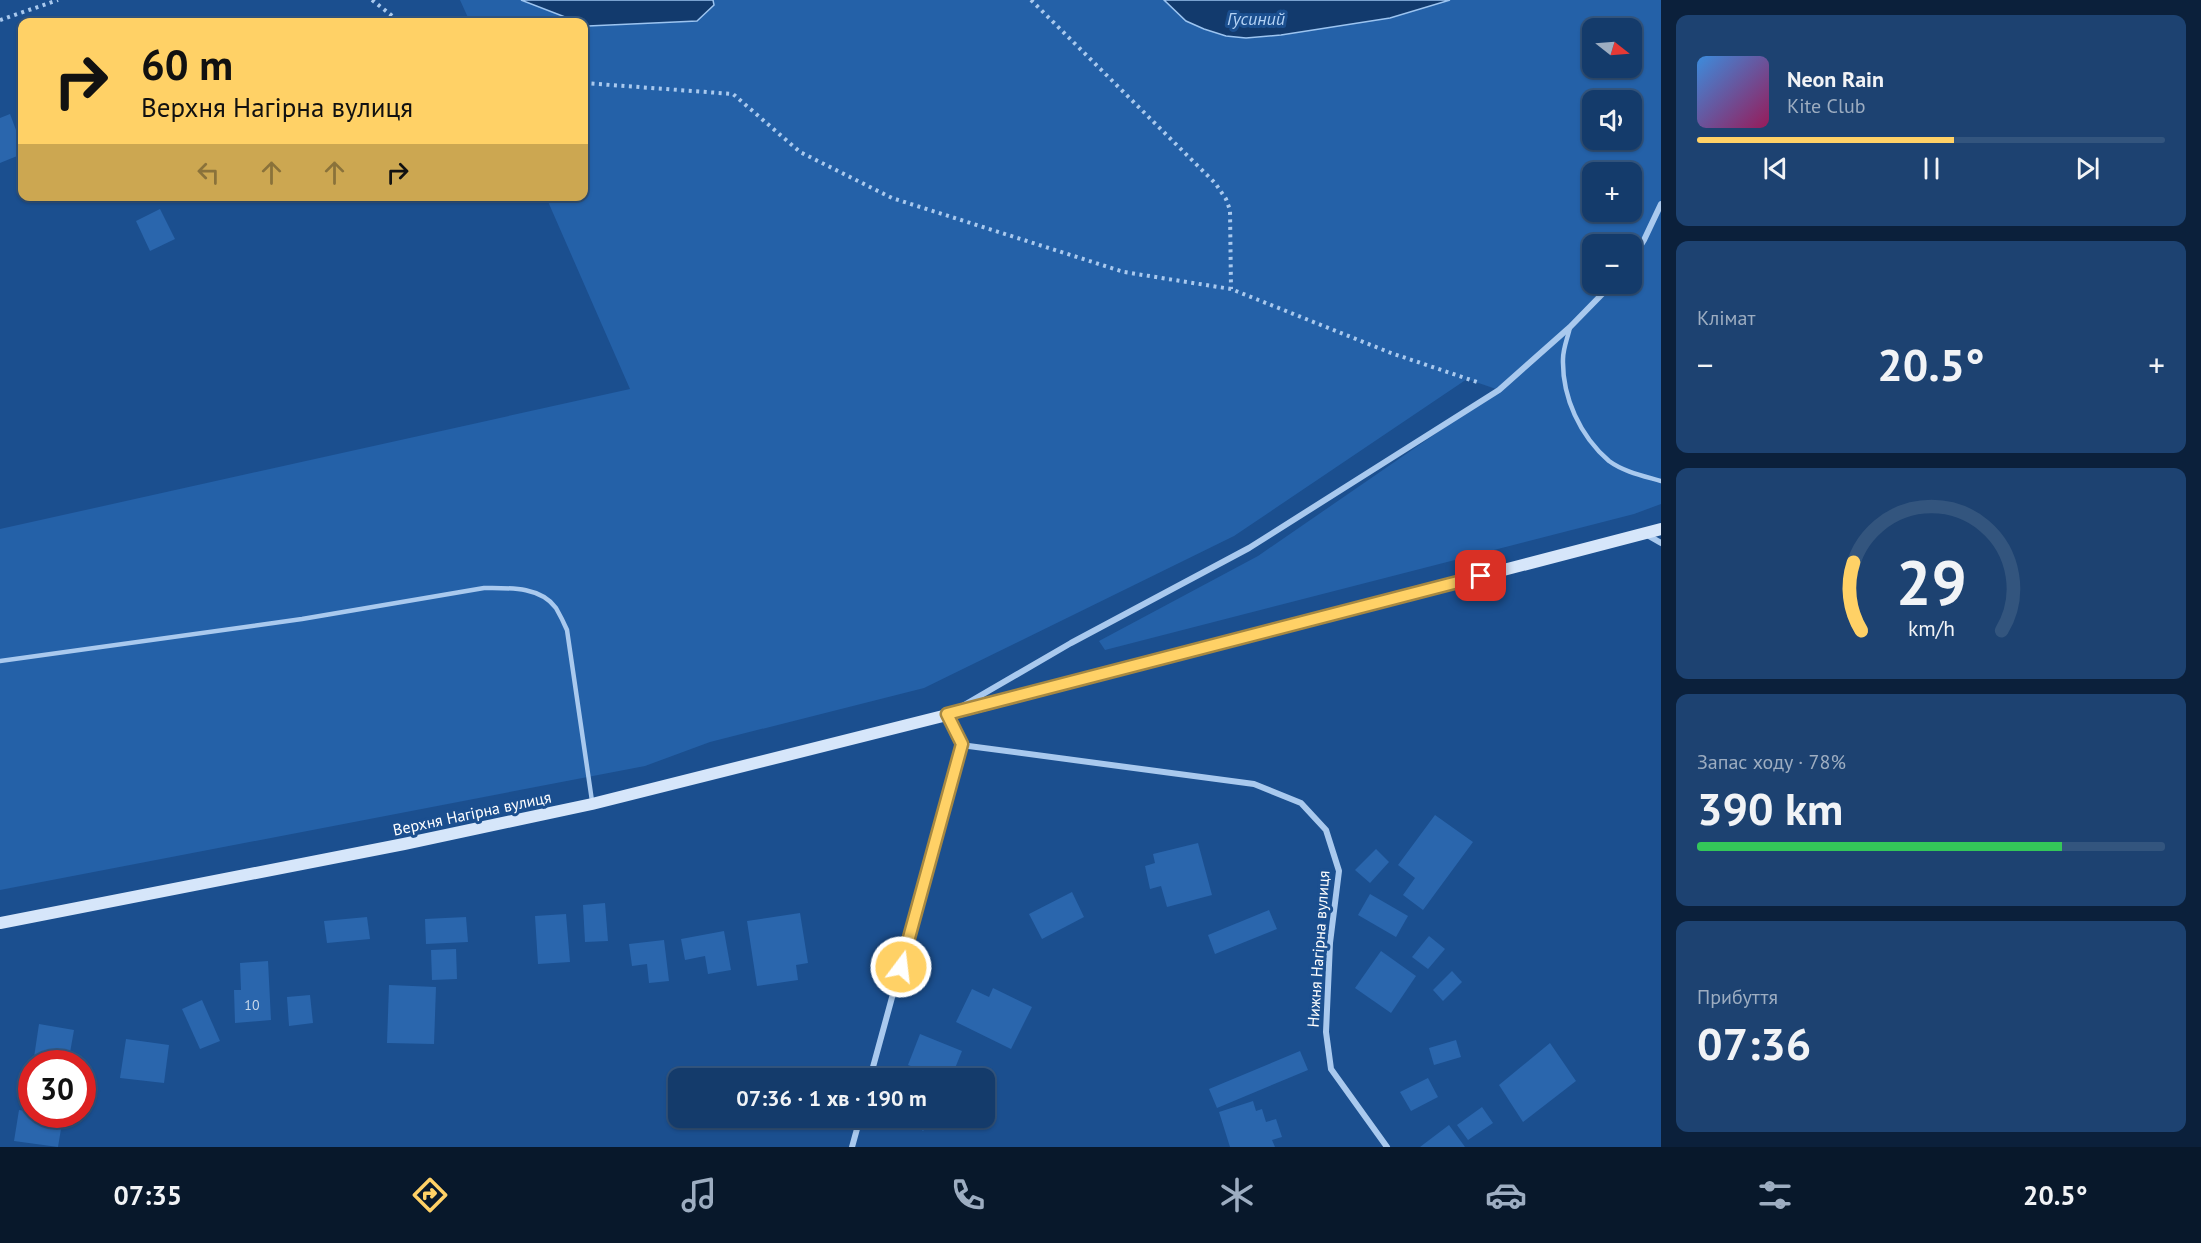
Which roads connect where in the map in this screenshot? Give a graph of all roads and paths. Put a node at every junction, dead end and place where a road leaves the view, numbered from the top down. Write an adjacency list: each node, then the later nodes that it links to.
1 (58, 0): 5 (path)
2 (372, 0): 4 (path)
3 (1031, 0): 9 (path)
4 (395, 18)
5 (0, 20)
6 (588, 83): 9 (path)
7 (1661, 204): 8 (street)
8 (1642, 243)
9 (1231, 289): 12 (path)
10 (1602, 294): 11 (street)
11 (1570, 327): 12 (street); 13 (lane)
12 (1499, 390): 18 (street)
13 (1661, 481)
14 (1661, 529): 15 (main road, Верхня Нагірна вулиця)
15 (1643, 534): 16 (street); 18 (main road, Верхня Нагірна вулиця)
16 (1661, 543)
17 (0, 661): 20 (lane)
18 (947, 714): 19 (street); 20 (main road, Верхня Нагірна вулиця)
19 (962, 744): 22 (street); 25 (street, Нижня Нагірна вулиця)
20 (592, 804): 21 (main road, Верхня Нагірна вулиця)
21 (0, 923)
22 (873, 1068)
23 (857, 1128): 24 (street)
24 (852, 1147)
25 (1387, 1147)

